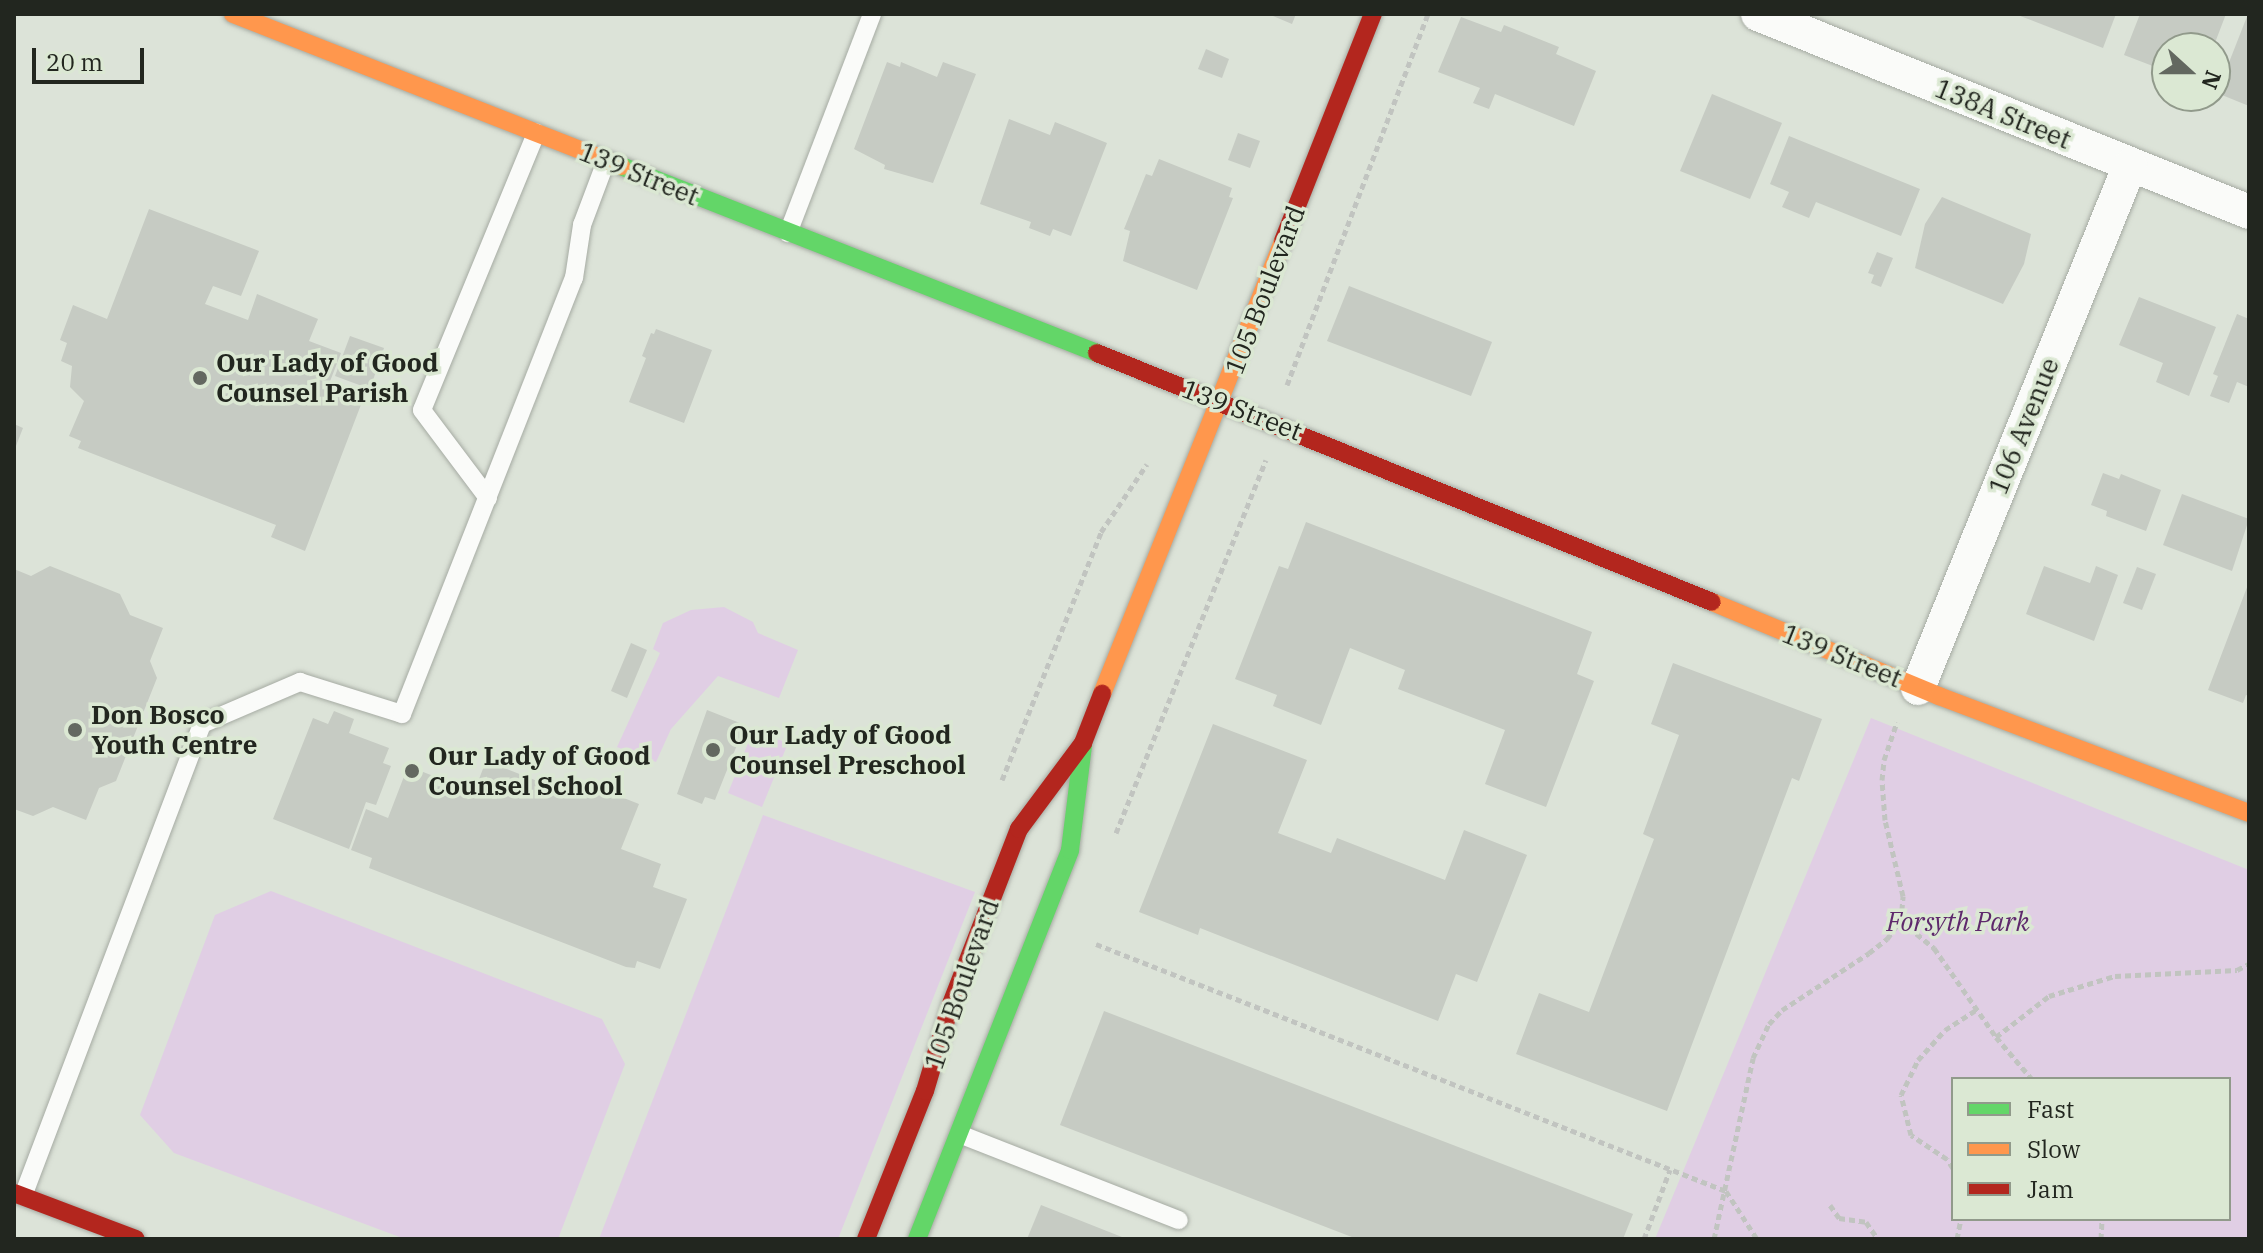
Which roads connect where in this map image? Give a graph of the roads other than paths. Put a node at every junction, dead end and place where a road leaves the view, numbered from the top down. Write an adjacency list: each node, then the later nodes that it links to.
1 (233, 14): 5 (street, 139 Street)
2 (872, 14): 9 (lane)
3 (1373, 14): 10 (street, 105 Boulevard)
4 (1758, 14): 7 (street, 138A Street)
5 (536, 133): 6 (street, 139 Street); 11 (lane)
6 (606, 161): 9 (street, 139 Street); 11 (lane)
7 (2130, 165): 8 (street, 138A Street); 12 (street, 106 Avenue)
8 (2249, 212)
9 (788, 233): 10 (street, 139 Street)
10 (1221, 401): 12 (street, 139 Street); 13 (street, 105 Boulevard)
11 (488, 498): 16 (lane)
12 (1918, 688): 14 (street, 139 Street)
13 (1083, 743): 15 (street, 105 Boulevard); 19 (street, 105 Boulevard)
14 (2249, 813)
15 (959, 1134): 17 (lane); 20 (street, 105 Boulevard)
16 (19, 1195): 18 (street)
17 (1179, 1220)
18 (136, 1239)
19 (866, 1239)
20 (917, 1239)

